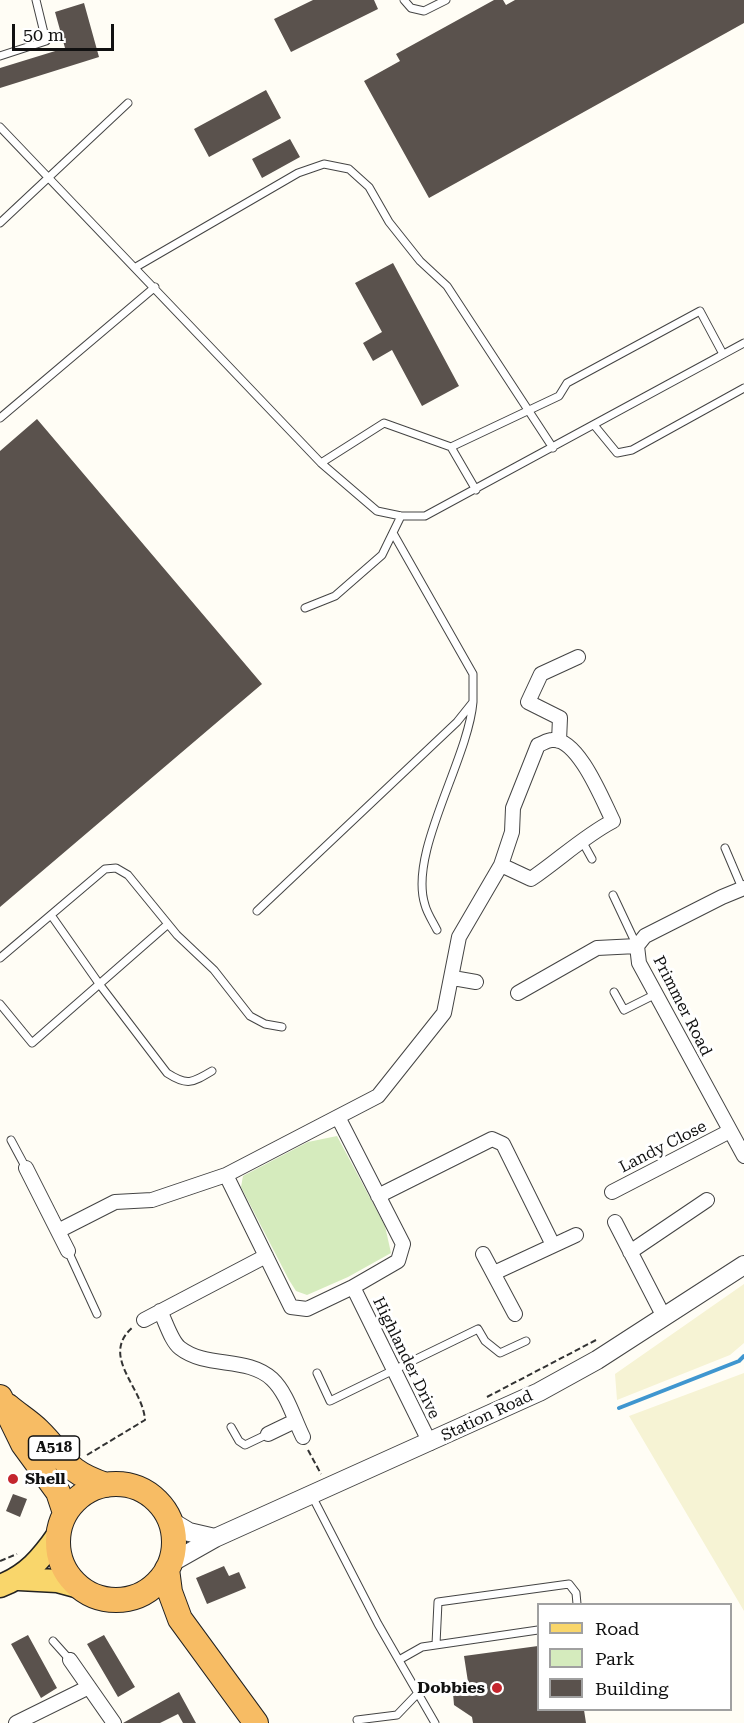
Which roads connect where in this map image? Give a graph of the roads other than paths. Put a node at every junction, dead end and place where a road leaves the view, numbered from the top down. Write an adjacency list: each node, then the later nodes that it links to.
1 (36, 0): 4 (lane)
2 (404, 0): 3 (lane)
3 (446, 0)
4 (0, 56)
5 (128, 103): 7 (lane)
6 (0, 127): 7 (lane)
7 (49, 178): 8 (lane); 9 (lane)
8 (0, 223)
9 (136, 267): 10 (lane); 14 (lane)
10 (155, 286): 15 (lane); 19 (lane)
11 (744, 343): 12 (lane)
12 (723, 354): 14 (lane); 16 (lane)
13 (744, 388): 16 (lane)
14 (529, 411): 17 (lane); 18 (lane)
15 (0, 418)
16 (594, 425): 18 (lane)
17 (451, 447): 19 (lane); 20 (lane)
18 (553, 448): 20 (lane)
19 (321, 463): 21 (lane)
20 (476, 490): 21 (lane)
21 (401, 516): 22 (lane)
22 (393, 533): 23 (lane); 25 (lane)
23 (305, 608)
24 (578, 657): 26 (street)
25 (473, 702): 33 (lane); 36 (lane)
26 (559, 741): 27 (street); 30 (street)
27 (582, 841): 29 (lane); 30 (street)
28 (725, 848): 31 (lane)
29 (592, 860)
30 (501, 865): 39 (street)
31 (743, 888): 37 (street, Primmer Road)
32 (613, 895): 37 (lane)
33 (257, 911)
34 (51, 915): 35 (lane); 38 (lane); 41 (lane)
35 (168, 924): 41 (lane); 46 (lane)
36 (437, 930)
37 (637, 946): 43 (street); 44 (street, Primmer Road)
38 (0, 958)
39 (453, 978): 40 (street); 48 (street)
40 (476, 981)
41 (100, 986): 45 (lane); 47 (lane)
42 (614, 992): 44 (lane)
43 (518, 993)
44 (656, 994): 49 (street, Primmer Road)
45 (0, 1004)
46 (282, 1027)
47 (212, 1071)
48 (338, 1117): 53 (street); 55 (street, Highlander Drive)
49 (730, 1131): 51 (street, Primmer Road); 54 (street, Landy Close)
50 (11, 1140): 52 (lane)
51 (744, 1156)
52 (26, 1168): 58 (street)
53 (226, 1176): 58 (street); 64 (street, Highlander Drive)
54 (612, 1192)
55 (378, 1196): 60 (street); 67 (street, Highlander Drive)
56 (707, 1200): 62 (street)
57 (615, 1222): 62 (street)
58 (58, 1231): 61 (street)
59 (576, 1235): 60 (street)
60 (553, 1245): 66 (street)
61 (68, 1251): 69 (lane)
62 (630, 1252): 71 (street)
63 (483, 1254): 66 (street)
64 (266, 1256): 67 (street, Highlander Drive); 68 (street)
65 (744, 1265): 71 (street, Station Road)
66 (494, 1273): 70 (street)
67 (353, 1287): 74 (street, Highlander Drive)
68 (160, 1311): 72 (street); 77 (street)
69 (97, 1314)
70 (515, 1314)
71 (664, 1317): 81 (street, Station Road)
72 (144, 1320)
73 (526, 1341): 74 (lane)
74 (394, 1370): 75 (lane); 81 (street, Highlander Drive)
75 (317, 1373)
76 (3, 1401): 82 (highway, A518); 85 (highway, A518)
77 (295, 1421): 79 (street); 80 (street)
78 (231, 1427): 79 (lane)
79 (268, 1434)
80 (303, 1437)
81 (430, 1443): 83 (street, Station Road)
82 (112, 1479): 84 (highway); 85 (highway)
83 (312, 1496): 86 (street, Station Road); 97 (lane)
84 (172, 1513): 86 (street); 87 (highway)
85 (62, 1524): 88 (main road); 89 (highway)
86 (215, 1538): 87 (street, Station Road)
87 (168, 1566): 90 (highway); 92 (highway)
88 (9, 1582): 89 (main road)
89 (79, 1587): 90 (highway)
90 (129, 1599): 92 (highway)
91 (577, 1603): 95 (lane)
92 (180, 1619): 103 (highway)
93 (537, 1630): 95 (lane)
94 (53, 1641): 96 (lane)
95 (436, 1644): 97 (lane)
96 (70, 1659): 98 (street)
97 (399, 1660): 99 (lane)
98 (88, 1687): 101 (street); 102 (street)
99 (419, 1692): 100 (lane); 104 (lane)
100 (357, 1720)
101 (16, 1723)
102 (114, 1723)
103 (256, 1723)
104 (435, 1723)

